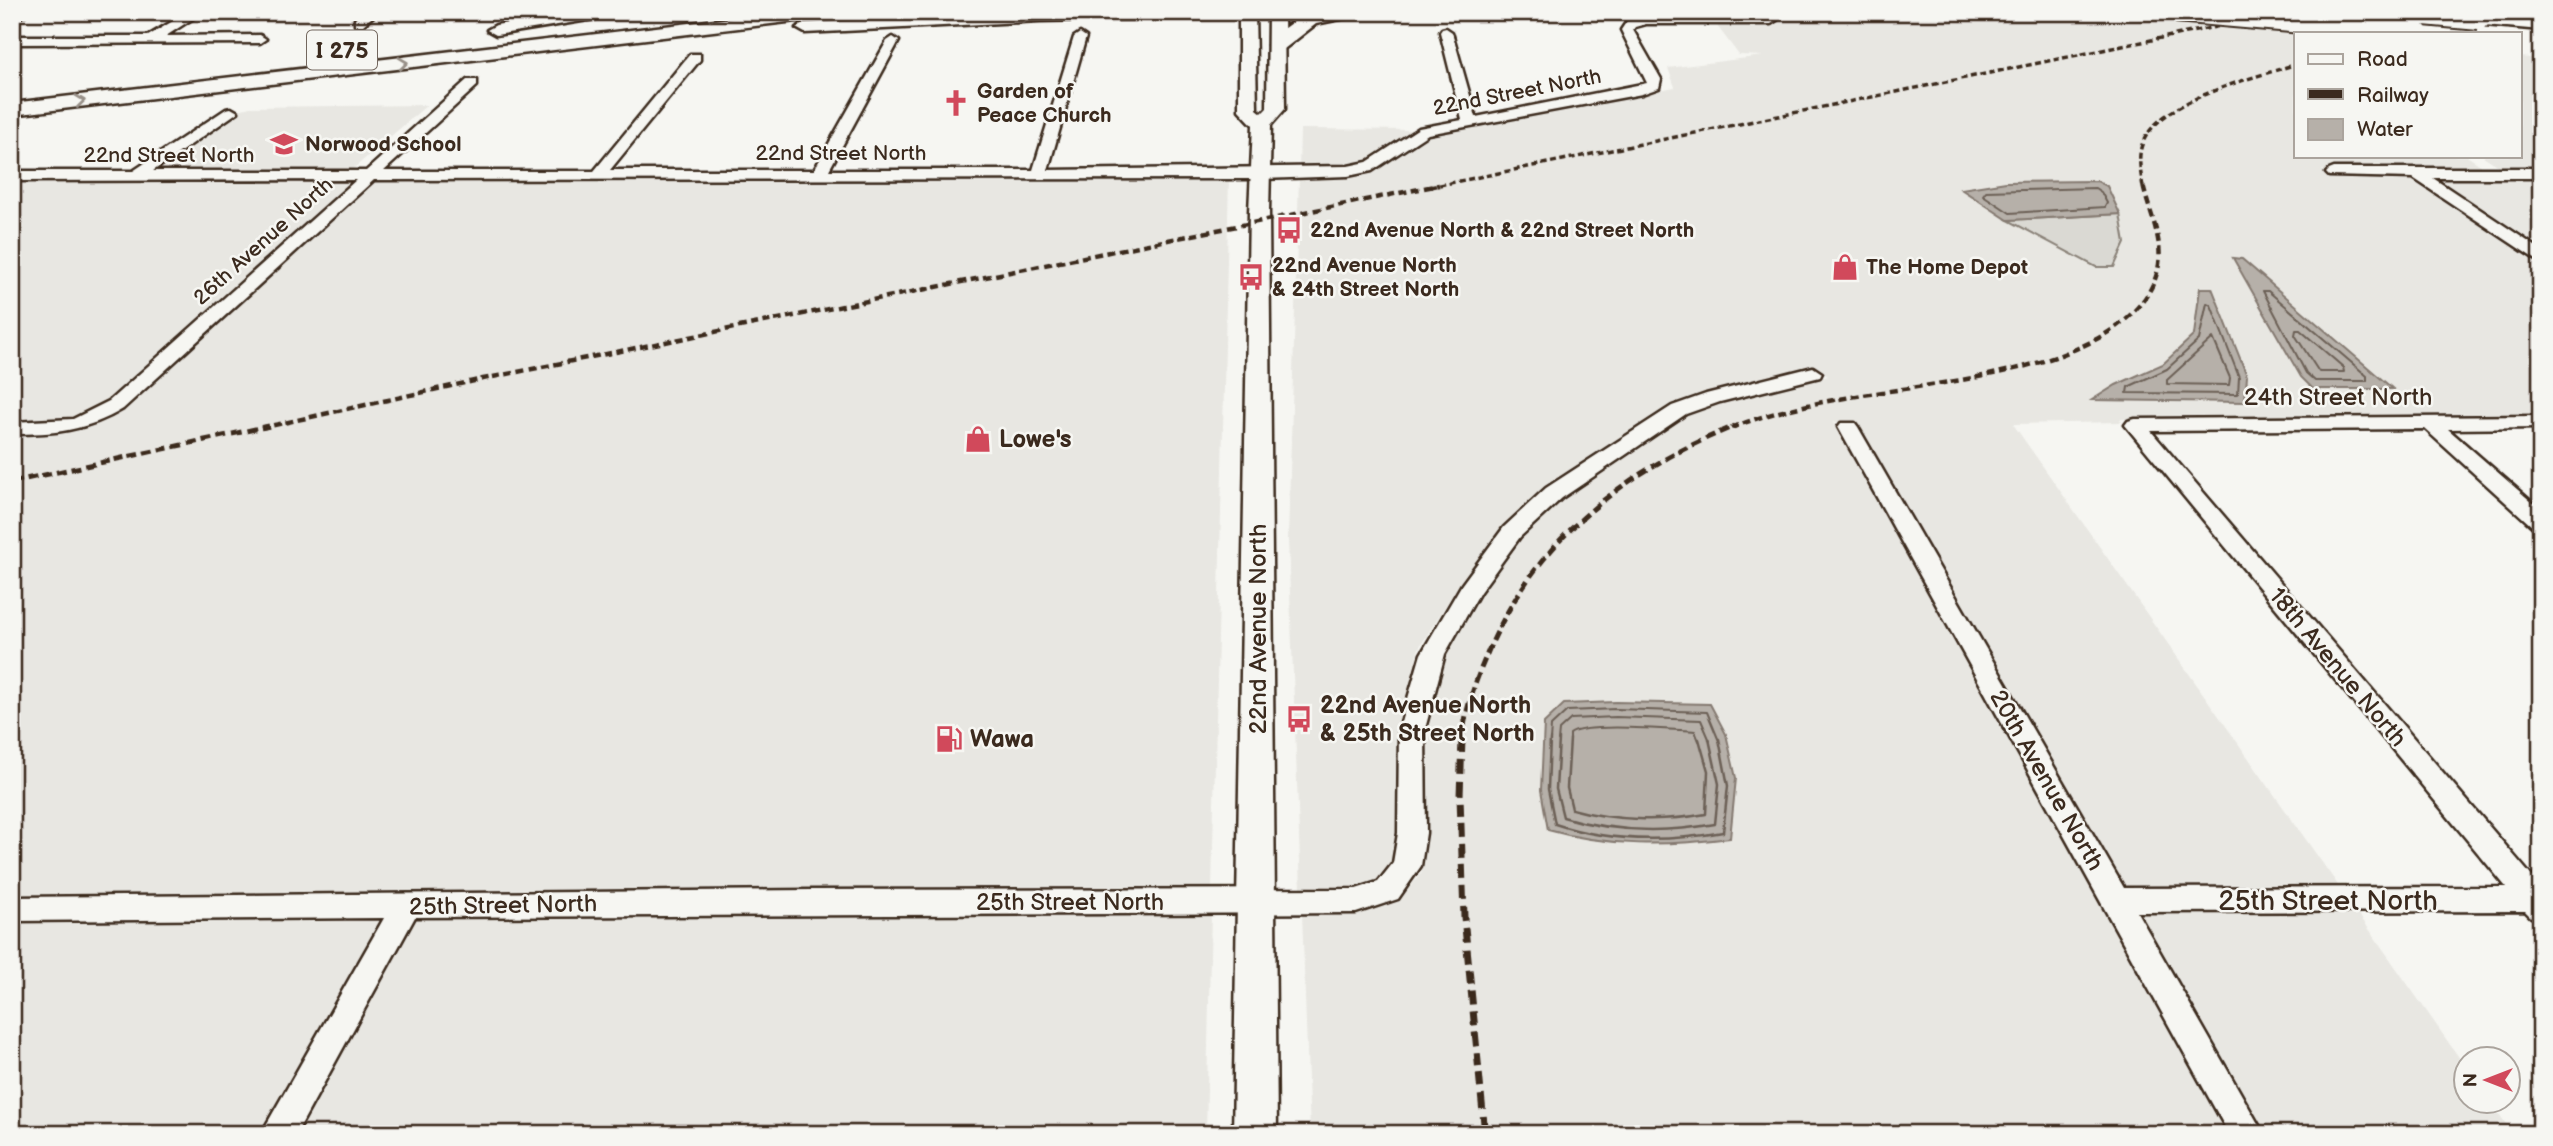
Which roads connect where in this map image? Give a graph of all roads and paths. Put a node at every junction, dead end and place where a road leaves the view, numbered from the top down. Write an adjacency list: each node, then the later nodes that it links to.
1 (23, 12): 15 (street)
2 (197, 12): 25 (street)
3 (372, 12): 17 (street)
4 (607, 12): 5 (highway)
5 (672, 12)
6 (830, 12): 31 (highway, I 275)
7 (1248, 12): 14 (highway); 21 (main road, 22nd Avenue North)
8 (1276, 12): 29 (main road, 22nd Avenue North)
9 (1291, 12): 10 (highway)
10 (1324, 12)
11 (1349, 12): 29 (highway)
12 (2176, 12): 20 (highway, bridge)
13 (2389, 12): 18 (highway, bridge)
14 (1204, 14): 21 (highway); 31 (highway)
15 (12, 18)
16 (1771, 20): 35 (street, 22nd Street North)
17 (359, 22)
18 (2541, 25)
19 (1446, 32): 35 (street)
20 (2406, 32)
21 (1247, 36): 36 (main road, 22nd Avenue North)
22 (1080, 37): 41 (street)
23 (260, 39): 25 (street)
24 (12, 40): 25 (street)
25 (151, 40)
26 (893, 41): 46 (street)
27 (2522, 42): 28 (highway)
28 (2541, 44)
29 (1277, 45): 36 (main road, 22nd Avenue North)
30 (695, 57): 45 (street)
31 (443, 58): 33 (highway, I 275, one-way to 31)
32 (472, 83): 44 (street, 26th Avenue North)
33 (12, 109)
34 (230, 112): 48 (street)
35 (1470, 122): 42 (street, 22nd Street North)
36 (1262, 124): 42 (main road, 22nd Avenue North)
37 (2478, 158): 39 (street)
38 (2334, 173): 43 (street)
39 (2502, 173): 40 (street); 43 (street)
40 (2541, 173)
41 (1039, 174): 42 (street, 22nd Street North); 46 (street, 22nd Street North)
42 (1261, 174): 59 (main road, 22nd Avenue North)
43 (2418, 174): 49 (street)
44 (370, 175): 45 (street, 22nd Street North); 48 (street, 22nd Street North); 51 (street, 26th Avenue North)
45 (598, 175): 46 (street, 22nd Street North)
46 (819, 175)
47 (12, 176): 48 (street, 22nd Street North)
48 (136, 176)
49 (2541, 258)
50 (1813, 373): 59 (street, 25th Street North)
51 (116, 405): 56 (street)
52 (2429, 422): 53 (street, 24th Street North); 54 (street, 24th Street North); 57 (street)
53 (2541, 422)
54 (2135, 425): 60 (street, 18th Avenue North)
55 (1848, 427): 58 (street, 20th Avenue North)
56 (12, 428)
57 (2541, 522)
58 (2115, 900): 60 (street, 25th Street North); 65 (street, 20th Avenue North)
59 (1258, 901): 61 (street, 25th Street North); 64 (main road, 22nd Avenue North)
60 (2538, 902)
61 (406, 906): 62 (street, 25th Street North); 63 (street)
62 (12, 909)
63 (278, 1134)
64 (1255, 1134)
65 (2247, 1134)

